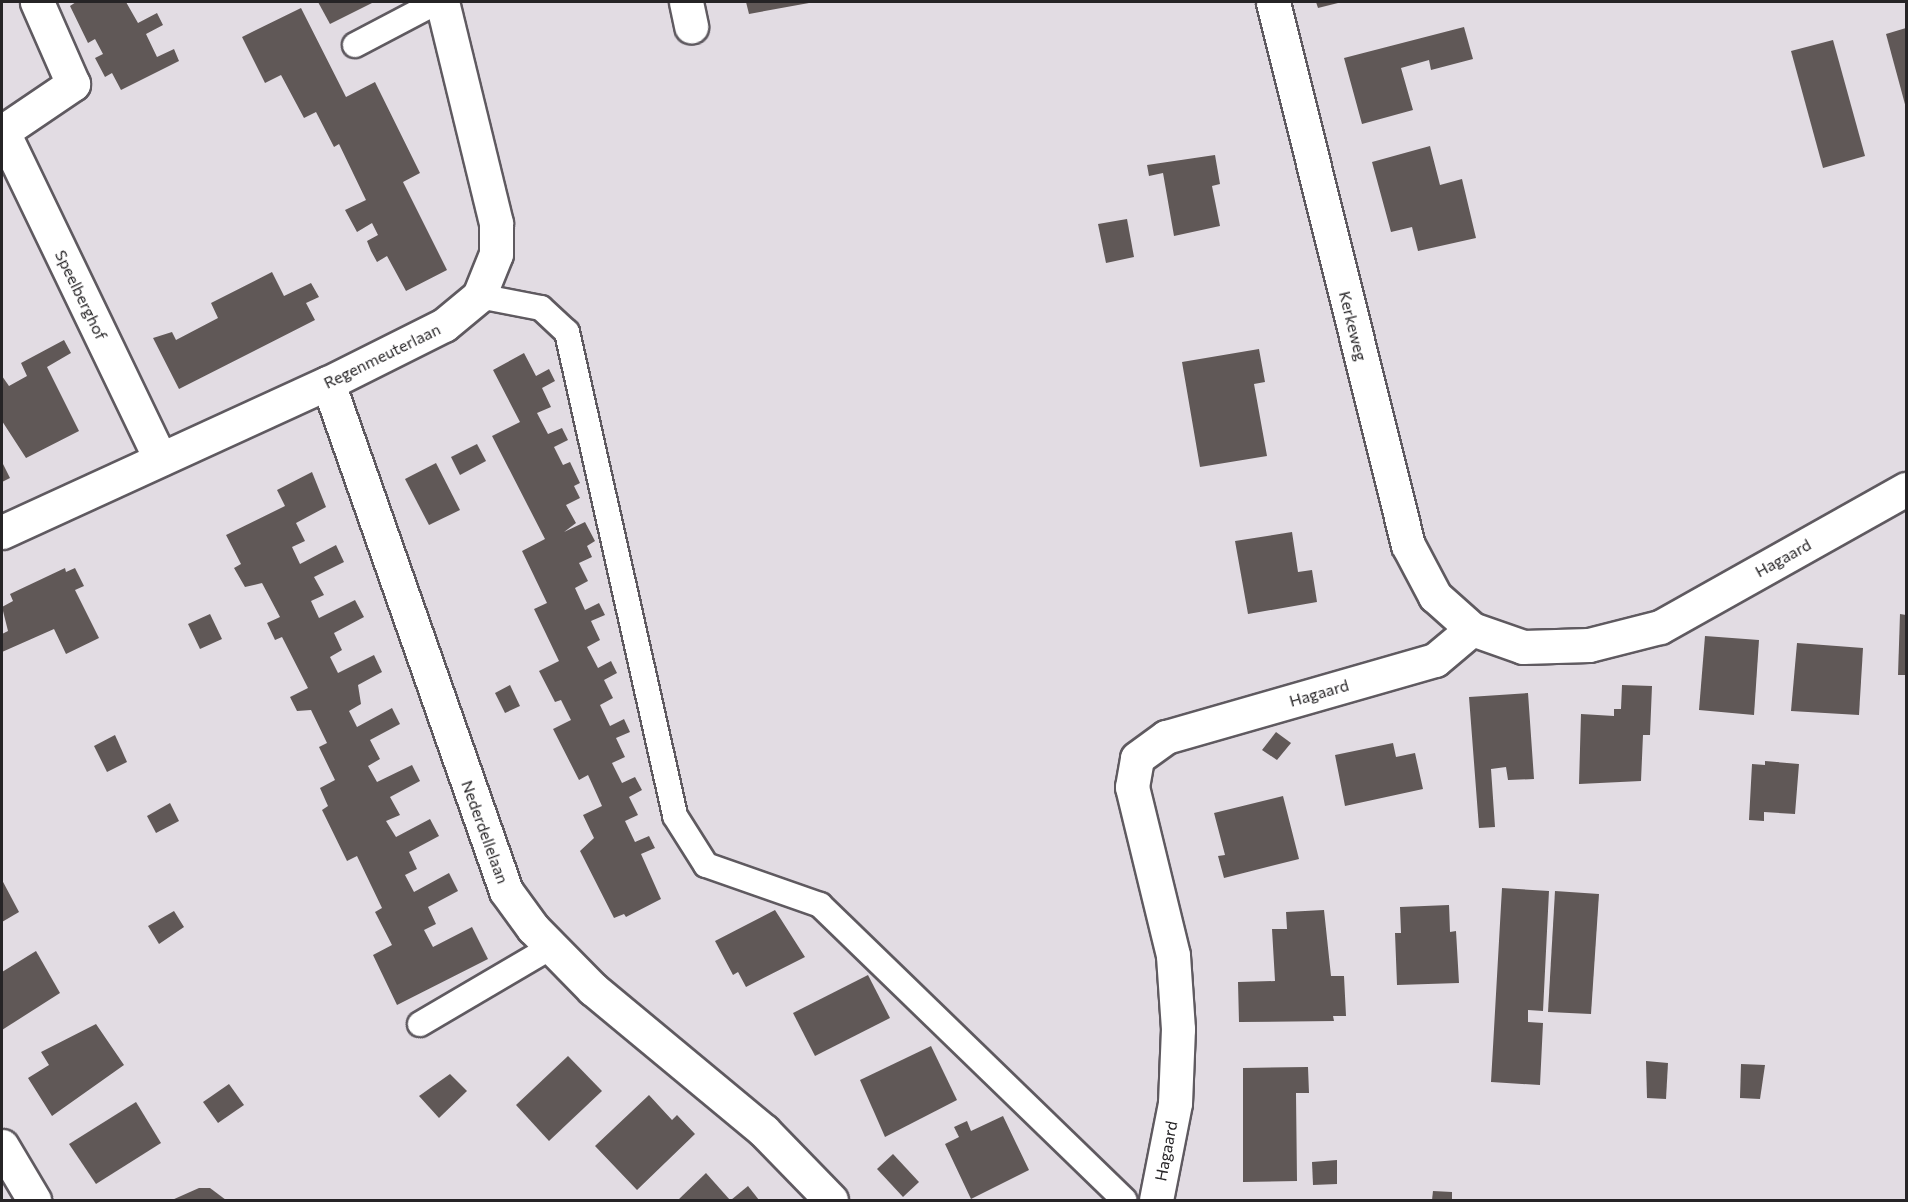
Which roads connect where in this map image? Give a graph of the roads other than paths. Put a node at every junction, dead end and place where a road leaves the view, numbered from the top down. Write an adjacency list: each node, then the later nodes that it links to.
1 (37, 2): 5 (street, Speelberghof)
2 (440, 2): 4 (lane); 6 (street)
3 (1273, 2): 11 (street, Kerkeweg)
4 (355, 45)
5 (2, 131): 8 (street, Speelberghof)
6 (480, 296): 7 (street, Regenmeuterlaan); 17 (lane)
7 (328, 383): 8 (street, Regenmeuterlaan); 12 (street, Nederdellelaan)
8 (160, 459): 10 (street, Regenmeuterlaan)
9 (1906, 489): 11 (street, Hagaard)
10 (2, 532)
11 (1472, 629): 18 (street, Hagaard)
12 (551, 947): 13 (lane); 16 (street, Nederdellelaan)
13 (420, 1024)
14 (2, 1146): 15 (street)
15 (34, 1200)
16 (831, 1200)
17 (1124, 1200)
18 (1156, 1200)

